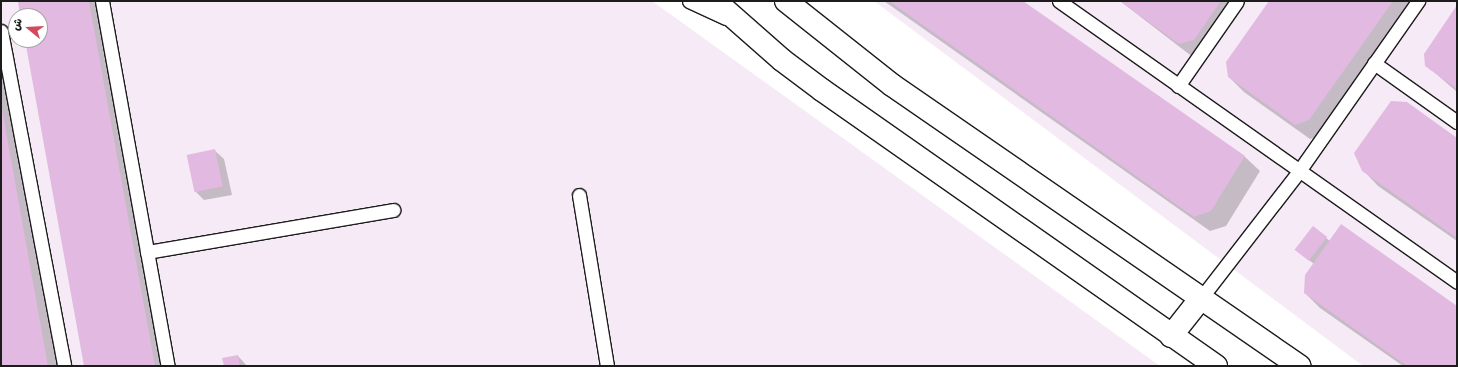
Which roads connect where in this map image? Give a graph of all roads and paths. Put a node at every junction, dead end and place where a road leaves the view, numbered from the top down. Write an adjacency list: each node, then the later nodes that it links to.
1 (102, 1): 16 (lane)
2 (689, 1): 8 (lane)
3 (715, 1): 8 (street)
4 (786, 1): 18 (street)
5 (1237, 1): 11 (lane)
6 (1418, 1): 10 (lane)
7 (1064, 3): 11 (lane)
8 (745, 28): 19 (street)
9 (1, 31): 20 (lane)
10 (1374, 63): 12 (lane); 13 (lane)
11 (1178, 86): 13 (lane)
12 (1457, 122)
13 (1299, 171): 17 (lane); 18 (lane)
14 (579, 195): 22 (lane)
15 (393, 210): 16 (lane)
16 (147, 252): 21 (lane)
17 (1457, 282)
18 (1201, 298): 19 (street); 24 (street)
19 (1171, 336): 23 (street)
20 (64, 366)
21 (168, 366)
22 (607, 366)
23 (1216, 366)
24 (1300, 366)

